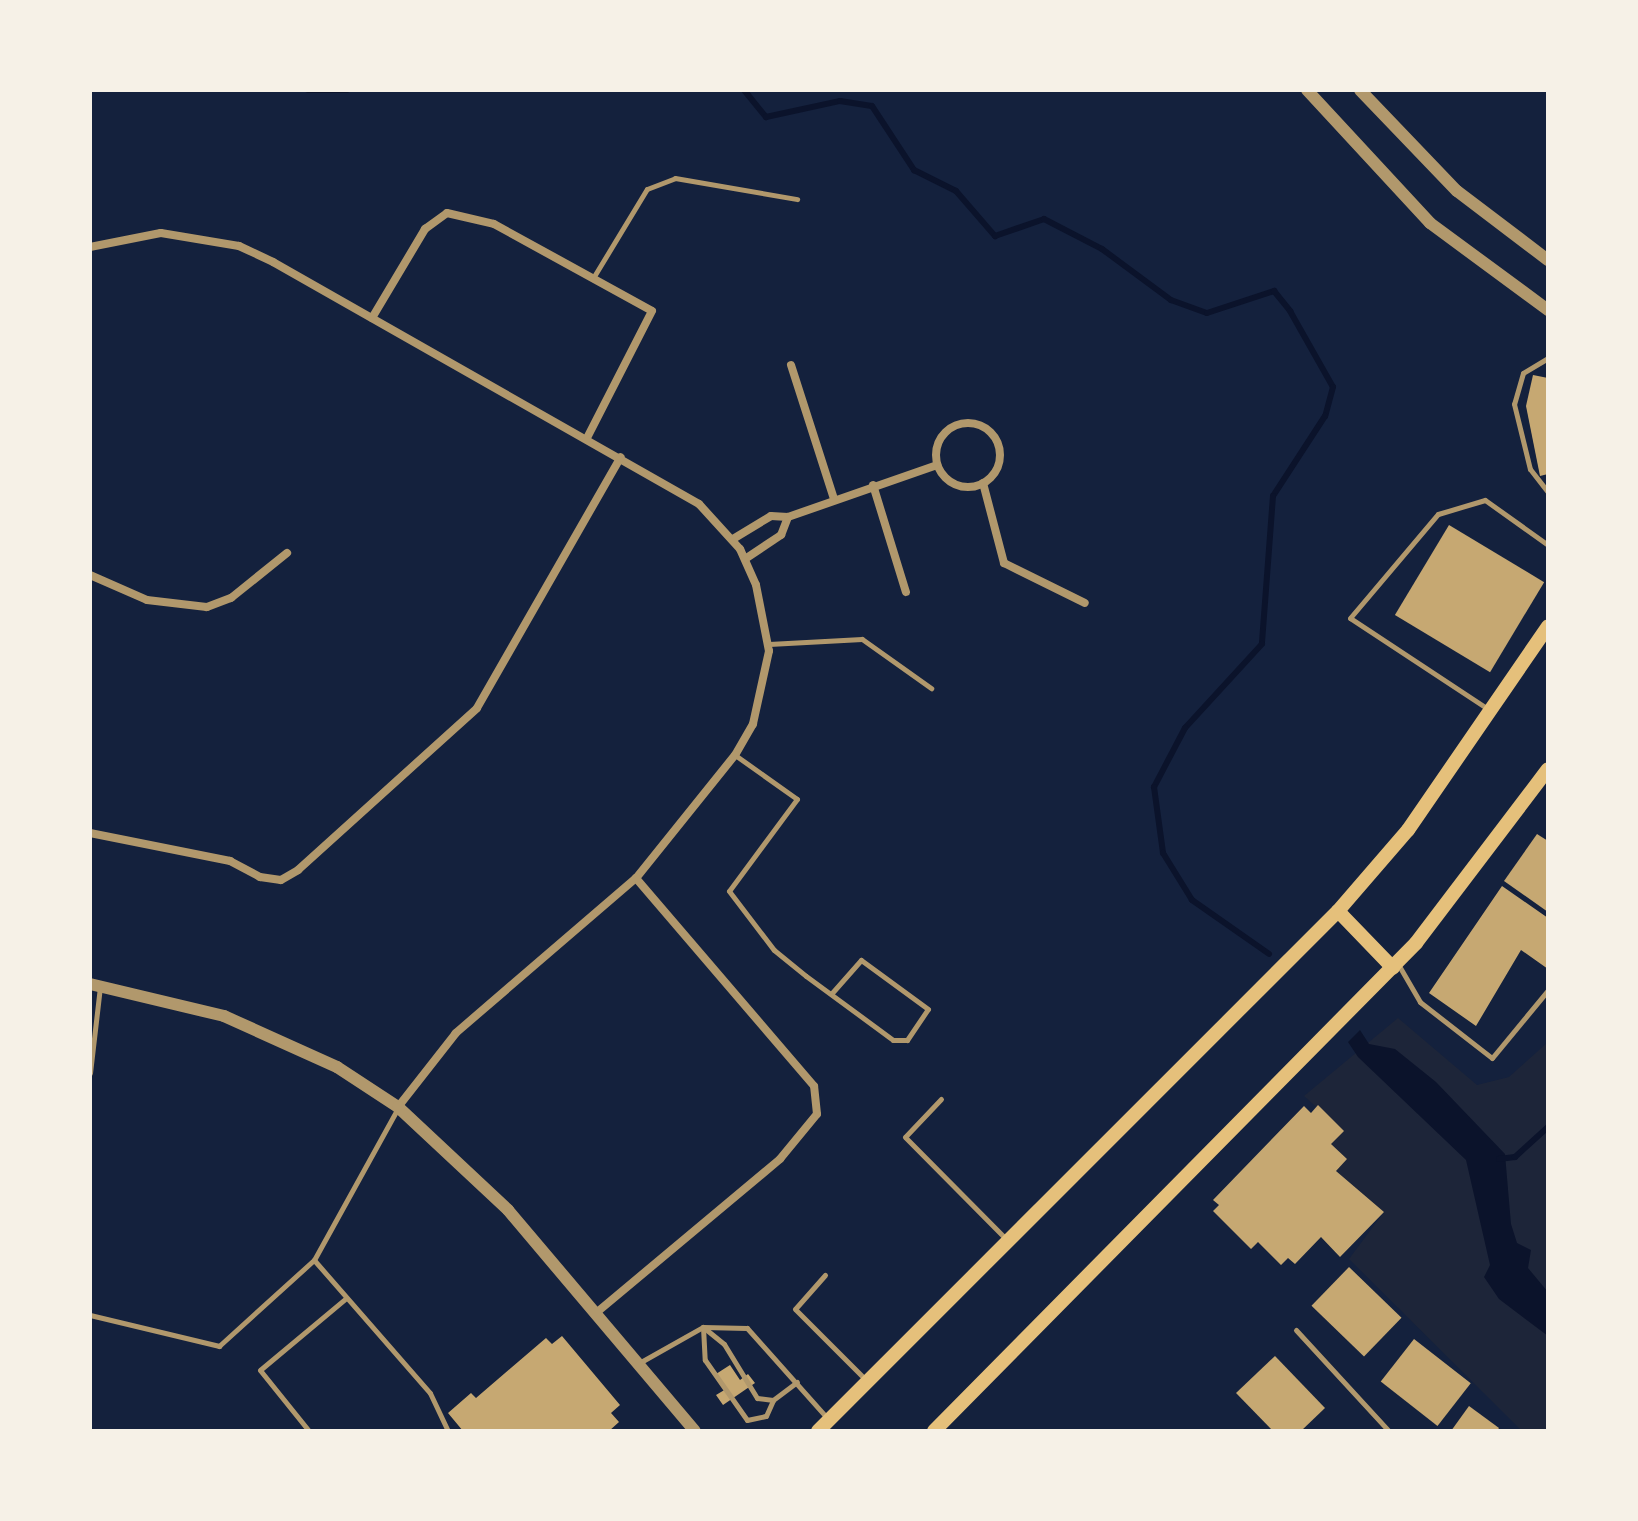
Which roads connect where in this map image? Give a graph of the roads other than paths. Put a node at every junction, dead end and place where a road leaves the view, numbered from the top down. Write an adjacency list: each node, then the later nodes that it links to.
1 (1307, 90): 7 (street)
2 (1360, 90): 5 (street)
3 (797, 199): 6 (lane)
4 (90, 247): 8 (street)
5 (1548, 260)
6 (593, 278): 8 (street); 11 (street)
7 (1548, 310)
8 (372, 318): 11 (street)
9 (1548, 358): 16 (lane)
10 (791, 365): 17 (street)
11 (587, 438): 12 (street)
12 (621, 457): 19 (street); 32 (street)
13 (937, 465): 14 (street); 14 (street); 15 (street)
14 (983, 483): 25 (street)
15 (873, 485): 17 (street); 24 (street)
16 (1548, 492)
17 (834, 499): 18 (street)
18 (788, 517): 19 (street); 22 (street)
19 (733, 539): 22 (street)
20 (1548, 545): 29 (lane)
21 (287, 553): 23 (street)
22 (745, 559): 27 (street)
23 (90, 575)
24 (906, 592)
25 (1085, 603)
26 (1548, 626): 29 (main road)
27 (768, 644): 28 (lane); 30 (street)
28 (931, 688)
29 (1492, 712): 34 (main road)
30 (735, 755): 33 (street); 38 (lane)
31 (1548, 769): 35 (main road)
32 (90, 833)
33 (636, 878): 41 (street); 46 (street)
34 (1338, 911): 35 (main road); 42 (main road)
35 (1395, 966): 37 (lane); 58 (main road)
36 (95, 985): 39 (lane); 41 (street)
37 (1548, 990)
38 (831, 994): 38 (lane)
39 (90, 1073)
40 (941, 1099): 42 (lane)
41 (398, 1107): 43 (lane); 46 (street)
42 (1011, 1243): 52 (main road)
43 (314, 1260): 45 (lane); 47 (lane)
44 (825, 1275): 52 (lane)
45 (345, 1299): 55 (lane); 56 (lane)
46 (596, 1313): 50 (street)
47 (90, 1315)
48 (703, 1327): 50 (lane); 51 (lane); 53 (lane); 53 (lane)
49 (1296, 1330): 59 (lane)
50 (638, 1364): 57 (street)
51 (797, 1382): 53 (lane); 54 (lane)
52 (869, 1384): 54 (main road)
53 (773, 1400)
54 (824, 1426)
55 (309, 1431)
56 (448, 1431)
57 (695, 1431)
58 (934, 1431)
59 (1389, 1431)

